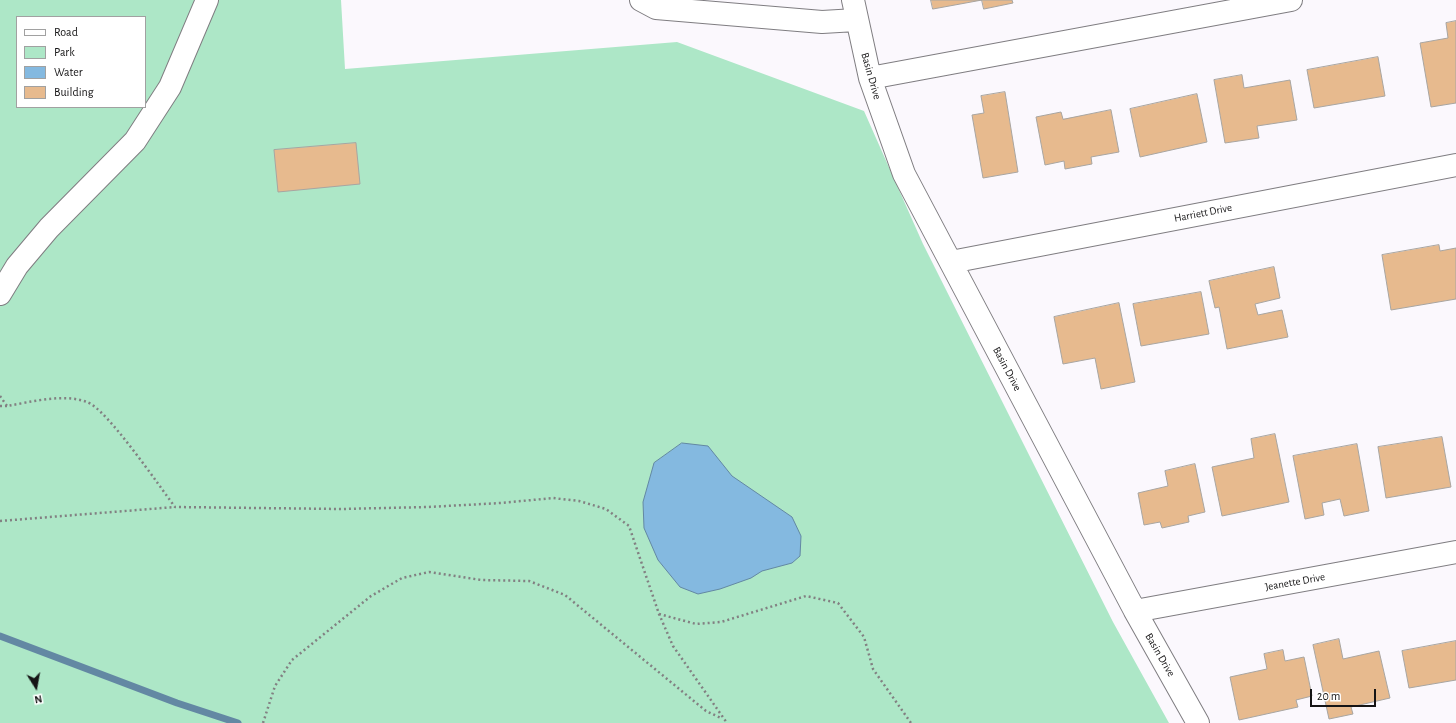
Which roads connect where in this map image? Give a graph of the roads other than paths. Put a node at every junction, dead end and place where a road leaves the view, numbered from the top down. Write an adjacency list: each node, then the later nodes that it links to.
1 (207, 0): 8 (street)
2 (641, 0): 4 (street)
3 (1290, 0): 5 (street)
4 (854, 10): 5 (street, Basin Drive)
5 (870, 78): 7 (street, Basin Drive)
6 (1456, 165): 7 (street, Harriett Drive)
7 (951, 262): 10 (street, Basin Drive)
8 (0, 294)
9 (1456, 552): 10 (street, Jeanette Drive)
10 (1135, 611): 11 (street, Basin Drive)
11 (1198, 723)

